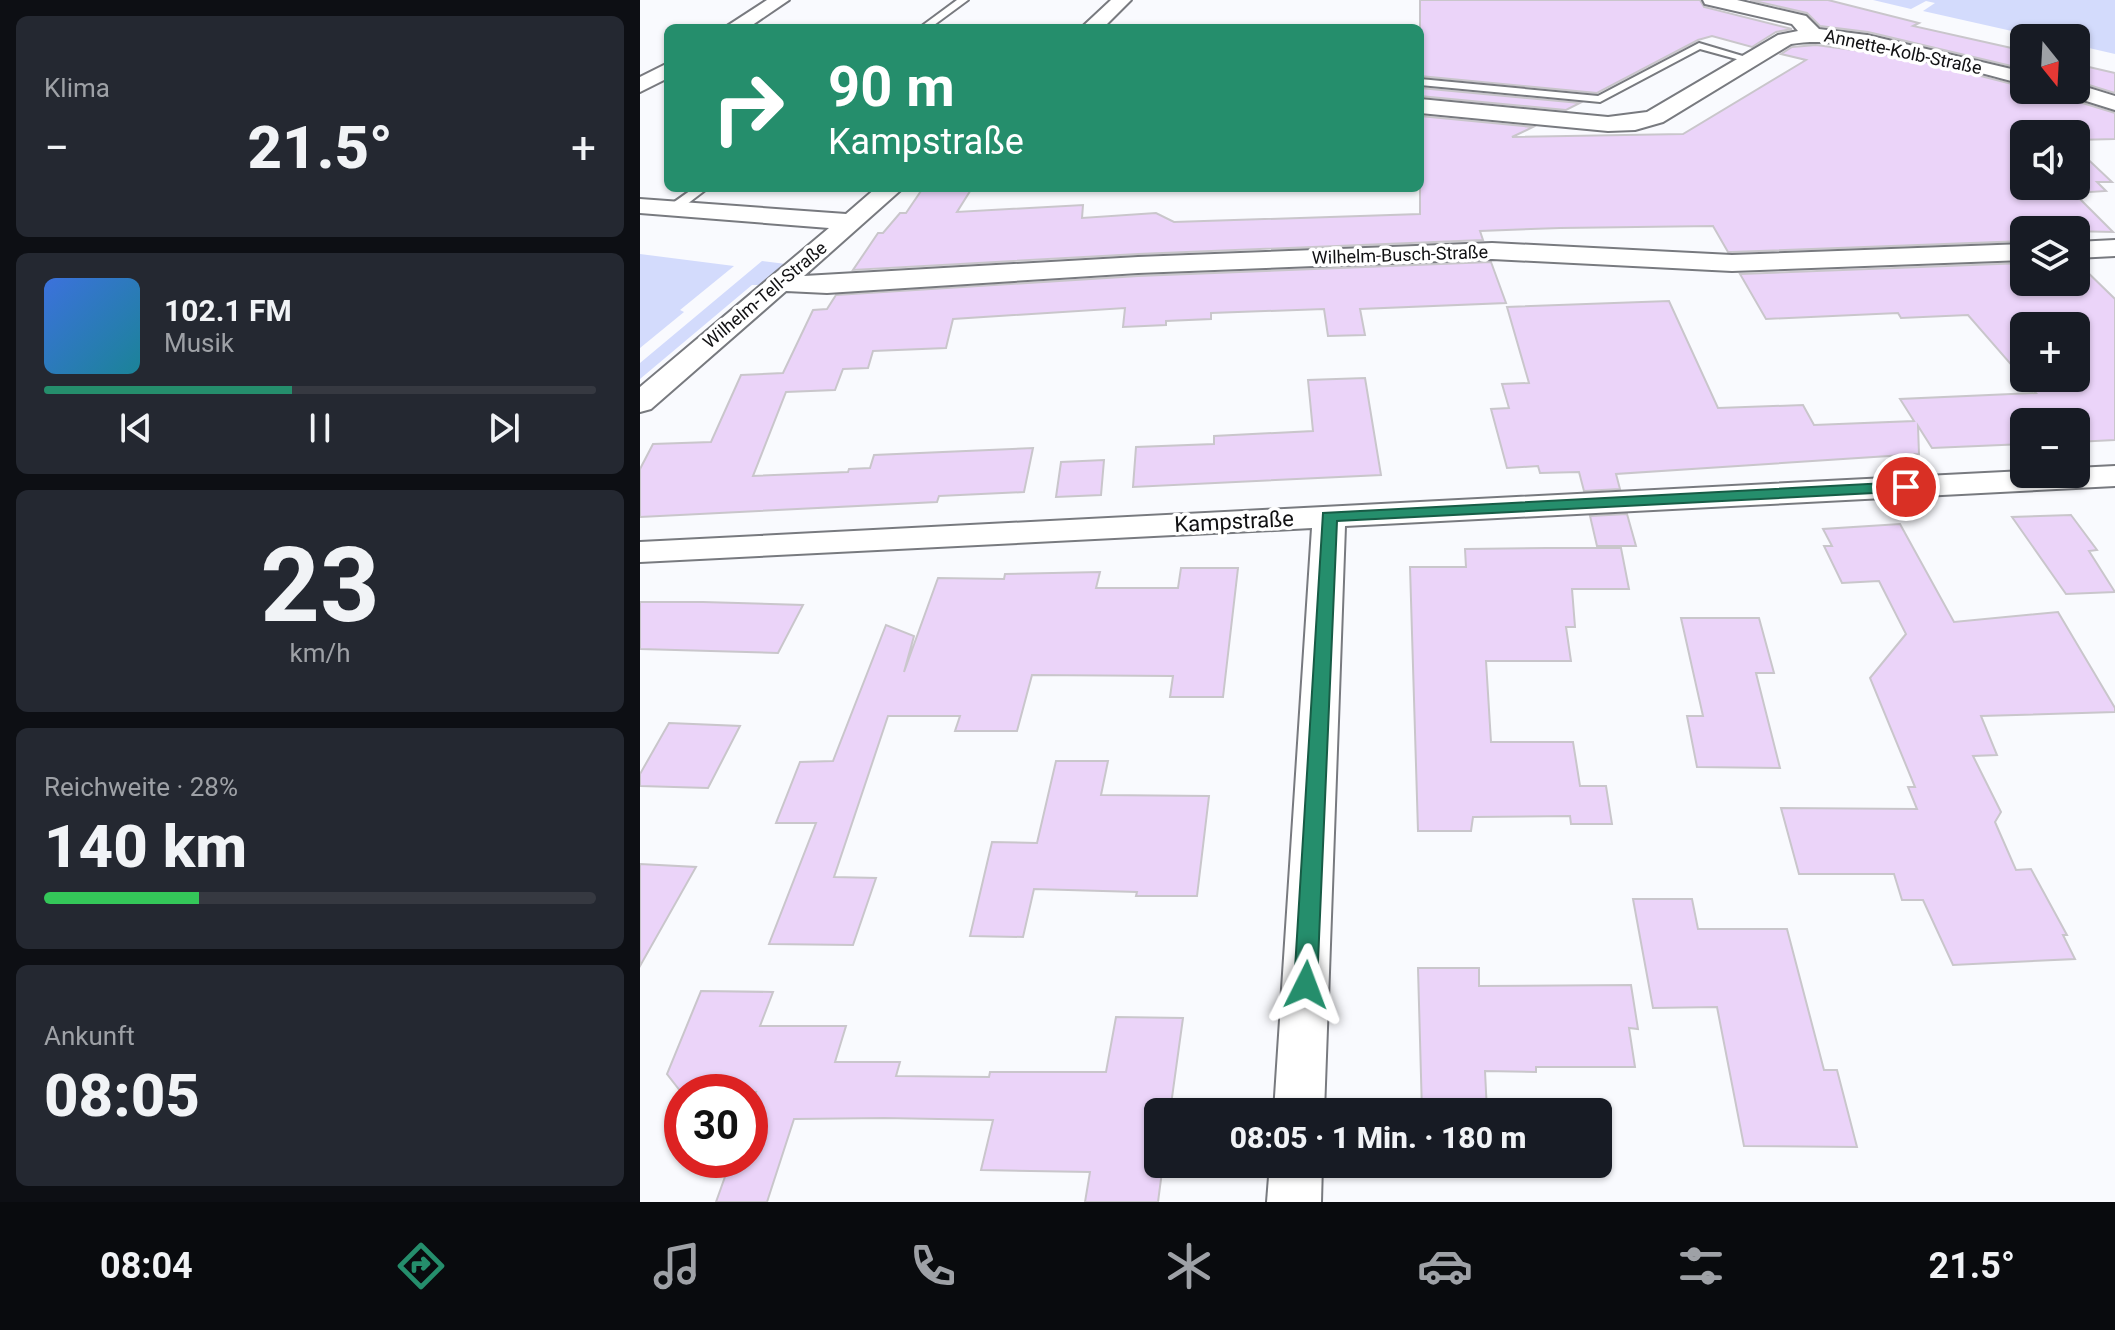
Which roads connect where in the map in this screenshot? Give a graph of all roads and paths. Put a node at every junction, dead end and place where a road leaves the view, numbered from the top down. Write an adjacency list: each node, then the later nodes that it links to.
1 (780, 0): 5 (street)
2 (963, 0): 6 (lane)
3 (1122, 0): 7 (street)
4 (1712, 0): 8 (street)
5 (741, 24)
6 (930, 24)
7 (1095, 24)
8 (1813, 34): 9 (street, Annette-Kolb-Straße); 11 (street, Annette-Kolb-Straße)
9 (1751, 60): 13 (lane); 18 (street, Annette-Kolb-Straße)
10 (664, 71): 14 (street)
11 (2010, 75)
12 (1424, 82): 13 (lane)
13 (1438, 84): 16 (lane)
14 (640, 86)
15 (2090, 95): 17 (street)
16 (1424, 103)
17 (2115, 103)
18 (1424, 106)
19 (696, 192): 22 (lane)
20 (886, 192): 23 (street, Wilhelm-Tell-Straße)
21 (640, 206): 22 (street)
22 (674, 208): 23 (street)
23 (852, 222): 27 (street, Wilhelm-Tell-Straße)
24 (2115, 248): 25 (street)
25 (2090, 249)
26 (2010, 253): 27 (street, Wilhelm-Busch-Straße)
27 (777, 283): 28 (street, Wilhelm-Tell-Straße)
28 (640, 403)
29 (2115, 476): 30 (street, Kampstraße)
30 (1329, 517): 31 (street, Kampstraße); 32 (street)
31 (640, 552)
32 (1300, 1098)
33 (1295, 1178): 34 (street)
34 (1294, 1202)

